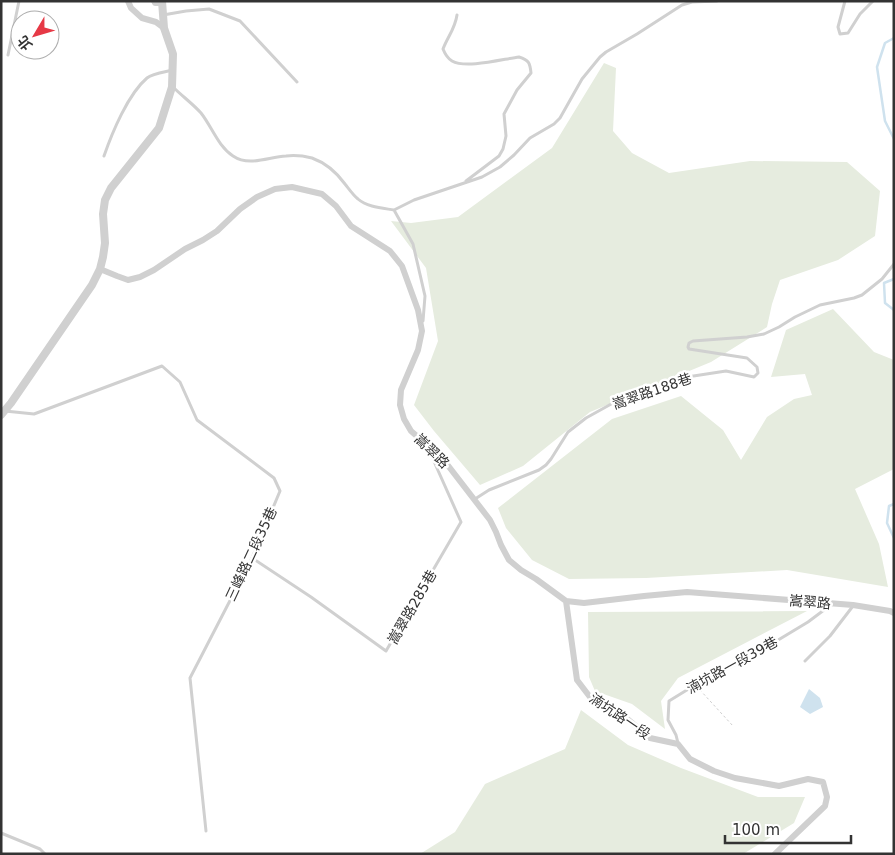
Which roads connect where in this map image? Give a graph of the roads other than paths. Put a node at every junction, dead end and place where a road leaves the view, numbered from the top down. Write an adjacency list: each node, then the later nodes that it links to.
1 (19, 1): 10 (lane)
2 (128, 1): 9 (street)
3 (717, 1): 15 (lane)
4 (845, 1): 5 (lane)
5 (873, 1)
6 (160, 2): 7 (street)
7 (162, 15): 9 (street); 12 (lane)
8 (457, 15): 15 (lane)
9 (164, 28): 11 (street)
10 (8, 55)
11 (174, 70): 13 (street); 14 (lane)
12 (296, 82)
13 (172, 87): 16 (lane); 18 (street)
14 (104, 156)
15 (464, 183): 16 (lane)
16 (394, 210): 19 (lane)
17 (894, 264): 22 (lane, 嵩翠路188巷)
18 (100, 269): 19 (street, 嵩翠路); 20 (street)
19 (422, 332): 21 (street, 嵩翠路)
20 (3, 413): 23 (lane, 三峰路二段35巷)
21 (425, 443): 22 (street, 嵩翠路); 23 (lane, 嵩翠路285巷)
22 (474, 499): 24 (street, 嵩翠路)
23 (252, 558): 30 (lane, 三峰路二段35巷)
24 (566, 601): 25 (street, 嵩翠路); 29 (street, 湳坑路一段)
25 (832, 604): 26 (street, 嵩翠路); 29 (lane, 湳坑路一段39巷)
26 (853, 606): 27 (street, 嵩翠路); 28 (lane)
27 (894, 613)
28 (805, 661)
29 (678, 744): 33 (street)
30 (206, 830)
31 (1, 833): 32 (lane)
32 (45, 854)
33 (775, 854)

